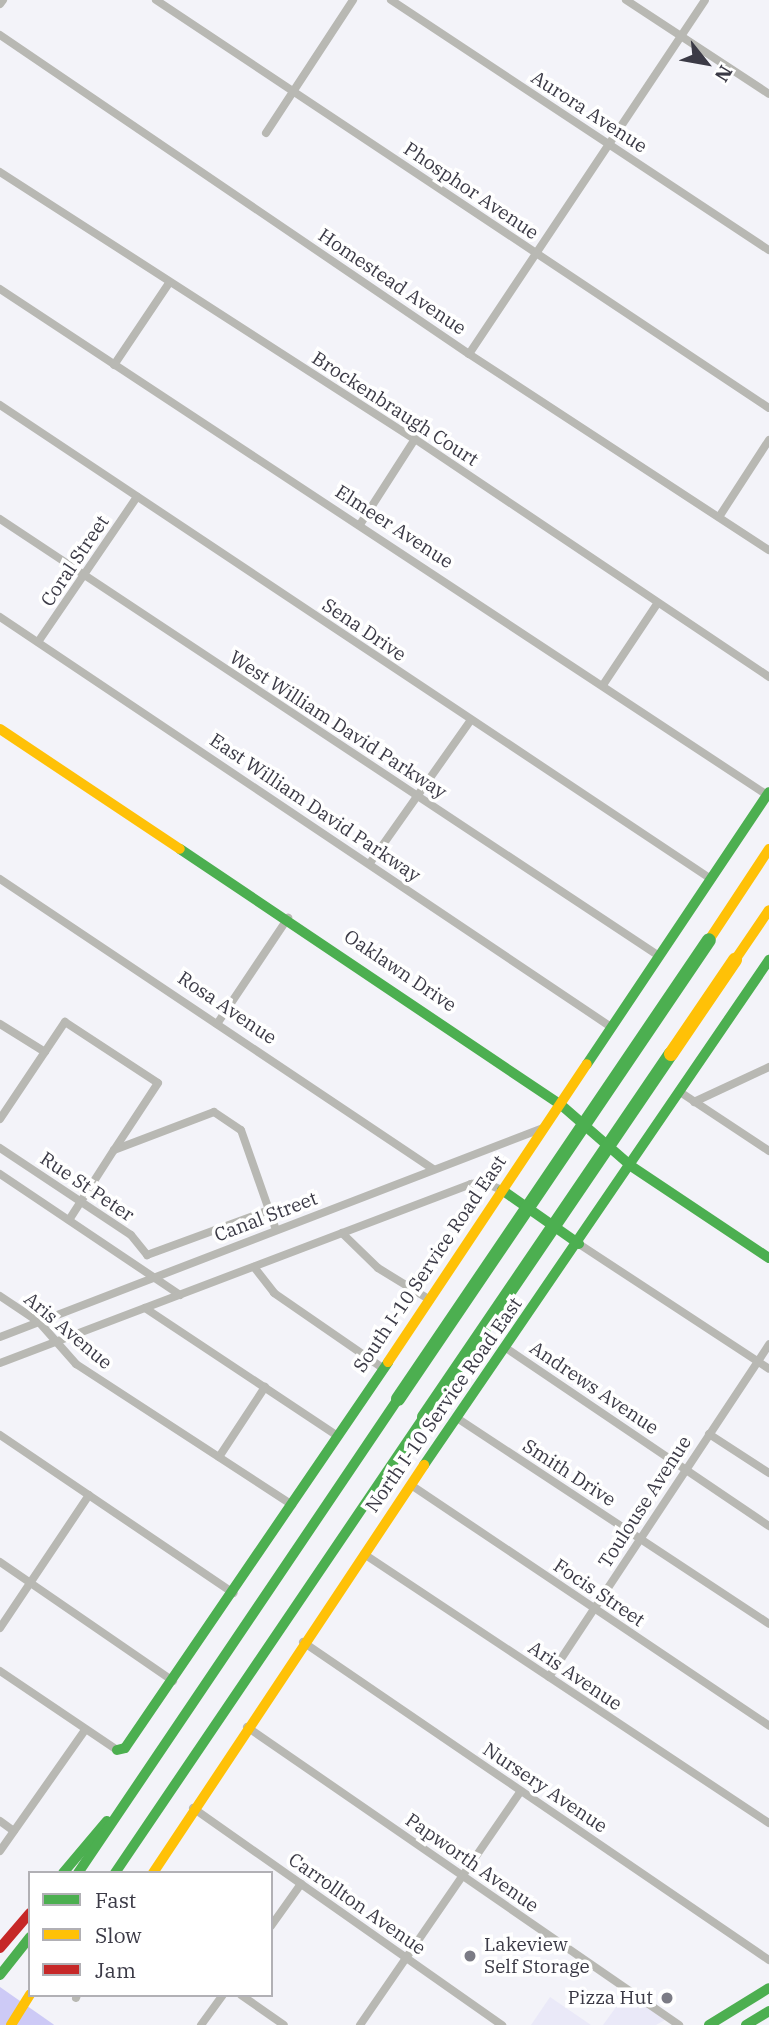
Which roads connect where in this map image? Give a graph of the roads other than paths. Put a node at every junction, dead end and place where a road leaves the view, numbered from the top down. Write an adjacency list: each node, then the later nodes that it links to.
1 (156, 0): 8 (street, Phosphor Avenue)
2 (353, 0): 8 (street)
3 (391, 0): 11 (street, Aurora Avenue)
4 (626, 0): 7 (street)
5 (705, 0): 7 (street)
6 (0, 35): 17 (street, Homestead Avenue)
7 (681, 36): 9 (street); 11 (street)
8 (293, 91): 10 (street); 14 (street, Phosphor Avenue)
9 (769, 94)
10 (266, 133)
11 (609, 144): 13 (street, Aurora Avenue); 14 (street)
12 (0, 172): 15 (street, Brockenbraugh Court)
13 (769, 250)
14 (536, 253): 17 (street); 20 (street, Phosphor Avenue)
15 (169, 283): 18 (street); 21 (street, Brockenbraugh Court)
16 (0, 289): 18 (street, Elmeer Avenue)
17 (469, 354): 24 (street, Homestead Avenue)
18 (114, 365): 26 (street, Elmeer Avenue)
19 (0, 405): 23 (street, Sena Drive)
20 (769, 408)
21 (415, 439): 26 (street); 29 (street, Brockenbraugh Court)
22 (769, 440): 24 (street)
23 (137, 498): 28 (street, Coral Street); 34 (street, Sena Drive)
24 (719, 517): 27 (street, Homestead Avenue)
25 (0, 519): 28 (street, West William David Parkway)
26 (361, 523): 33 (street, Elmeer Avenue)
27 (769, 550)
28 (83, 576): 31 (street, Coral Street); 37 (street, West William David Parkway)
29 (657, 604): 32 (street, Brockenbraugh Court); 33 (street)
30 (0, 617): 31 (street, East William David Parkway)
31 (38, 642): 39 (street, East William David Parkway)
32 (769, 677)
33 (603, 685): 36 (street, Elmeer Avenue)
34 (471, 720): 37 (street); 41 (street, Sena Drive)
35 (0, 729): 43 (main road, Oaklawn Drive)
36 (768, 794): 41 (main road, South I-10 Service Road East)
37 (418, 796): 39 (street); 44 (street, West William David Parkway)
38 (769, 849): 114 (main road, bridge)
39 (370, 863): 48 (street, East William David Parkway)
40 (0, 879): 47 (street, Rosa Avenue)
41 (711, 879): 44 (main road, South I-10 Service Road East)
42 (769, 910): 123 (main road, bridge)
43 (288, 918): 47 (street); 53 (main road, Oaklawn Drive)
44 (659, 956): 48 (main road, South I-10 Service Road East)
45 (769, 960): 51 (main road, North I-10 Service Road East)
46 (0, 1024): 49 (street)
47 (217, 1024): 61 (street, Rosa Avenue)
48 (611, 1027): 53 (main road, South I-10 Service Road East)
49 (45, 1052): 54 (street); 58 (street)
50 (769, 1067): 52 (street)
51 (680, 1092): 52 (street); 60 (main road, North I-10 Service Road East)
52 (694, 1102): 59 (street)
53 (560, 1104): 56 (main road, South I-10 Service Road East); 60 (main road, Oaklawn Drive)
54 (3, 1106): 55 (street)
55 (0, 1119)
56 (543, 1128): 61 (street, Canal Street); 63 (main road, South I-10 Service Road East)
57 (0, 1148): 64 (street, Rue St Peter)
58 (114, 1150): 64 (street); 65 (street)
59 (769, 1151)
60 (631, 1166): 69 (main road, North I-10 Service Road East); 70 (main road, Oaklawn Drive)
61 (433, 1169): 67 (street, Canal Street)
62 (0, 1174): 66 (street)
63 (502, 1190): 68 (street); 69 (main road); 75 (main road, South I-10 Service Road East)
64 (80, 1202): 65 (street, Rue St Peter); 66 (street)
65 (269, 1210): 67 (street)
66 (69, 1220): 72 (street)
67 (276, 1230): 72 (street, Canal Street)
68 (342, 1233): 71 (street); 75 (street)
69 (579, 1244): 81 (main road, North I-10 Service Road East); 82 (street)
70 (769, 1258)
71 (254, 1266): 73 (street); 85 (street)
72 (155, 1277): 73 (street); 77 (street, Canal Street)
73 (180, 1295): 76 (street)
74 (0, 1296): 77 (street, Aris Avenue)
75 (430, 1300): 85 (main road, South I-10 Service Road East)
76 (145, 1308): 79 (street); 86 (street)
77 (39, 1322): 78 (street, Canal Street); 79 (street, Aris Avenue)
78 (0, 1338)
79 (56, 1341): 83 (street); 91 (street, Aris Avenue)
80 (769, 1344): 82 (street, Toulouse Avenue)
81 (506, 1348): 87 (main road, North I-10 Service Road East); 92 (street, Andrews Avenue)
82 (758, 1361): 84 (street); 88 (street, Toulouse Avenue)
83 (0, 1363)
84 (769, 1368)
85 (384, 1369): 90 (main road, South I-10 Service Road East)
86 (265, 1387): 90 (street); 91 (street)
87 (457, 1418): 94 (main road, North I-10 Service Road East); 98 (street, Smith Drive)
88 (709, 1434): 92 (street, Toulouse Avenue); 93 (street)
89 (0, 1435): 95 (street)
90 (338, 1436): 96 (main road, South I-10 Service Road East)
91 (219, 1457): 96 (street, Aris Avenue)
92 (685, 1469): 97 (street, Andrews Avenue); 98 (street, Toulouse Avenue)
93 (769, 1473)
94 (411, 1485): 99 (main road, North I-10 Service Road East); 103 (street, Focis Street)
95 (89, 1495): 101 (street); 102 (street)
96 (292, 1505): 102 (main road, South I-10 Service Road East)
97 (769, 1526)
98 (639, 1538): 103 (street, Toulouse Avenue); 104 (street, Smith Drive)
99 (363, 1554): 106 (main road, North I-10 Service Road East); 108 (street, Aris Avenue)
100 (0, 1562): 101 (street)
101 (30, 1583): 105 (street); 109 (street)
102 (233, 1593): 109 (main road, South I-10 Service Road East)
103 (595, 1609): 108 (street, Toulouse Avenue); 110 (street, Focis Street)
104 (769, 1624)
105 (0, 1628)
106 (303, 1642): 111 (main road, North I-10 Service Road East); 115 (street, Nursery Avenue)
107 (0, 1671): 112 (street)
108 (549, 1677): 118 (street, Aris Avenue)
109 (173, 1681): 113 (main road, South I-10 Service Road East)
110 (769, 1726)
111 (247, 1727): 116 (main road, North I-10 Service Road East); 125 (street, Papworth Avenue)
112 (85, 1730): 113 (street); 119 (street)
113 (117, 1750)
114 (136, 1789): 121 (main road); 122 (main road)
115 (521, 1791): 125 (street); 132 (street, Nursery Avenue)
116 (193, 1808): 124 (main road, North I-10 Service Road East); 126 (street, Carrollton Avenue)
117 (0, 1821): 119 (street)
118 (769, 1823)
119 (14, 1830): 120 (street)
120 (0, 1851)
121 (65, 1871)
122 (79, 1871)
123 (116, 1871)
124 (154, 1871)
125 (463, 1875): 131 (street); 144 (street, Papworth Avenue)
126 (301, 1884): 128 (street); 131 (street, Carrollton Avenue)
127 (28, 1915): 130 (main road)
128 (273, 1923)
129 (28, 1940): 133 (main road)
130 (0, 1948)
131 (406, 1958): 142 (street); 143 (street, Carrollton Avenue)
132 (769, 1960)
133 (1, 1975)
134 (769, 1988): 145 (main road)
135 (29, 1997): 139 (main road)
136 (222, 1997): 140 (street)
137 (244, 1997): 141 (street)
138 (769, 2011): 146 (main road)
139 (11, 2025)
140 (201, 2025)
141 (284, 2025)
142 (360, 2025)
143 (502, 2025)
144 (679, 2025)
145 (709, 2025)
146 (746, 2025)

